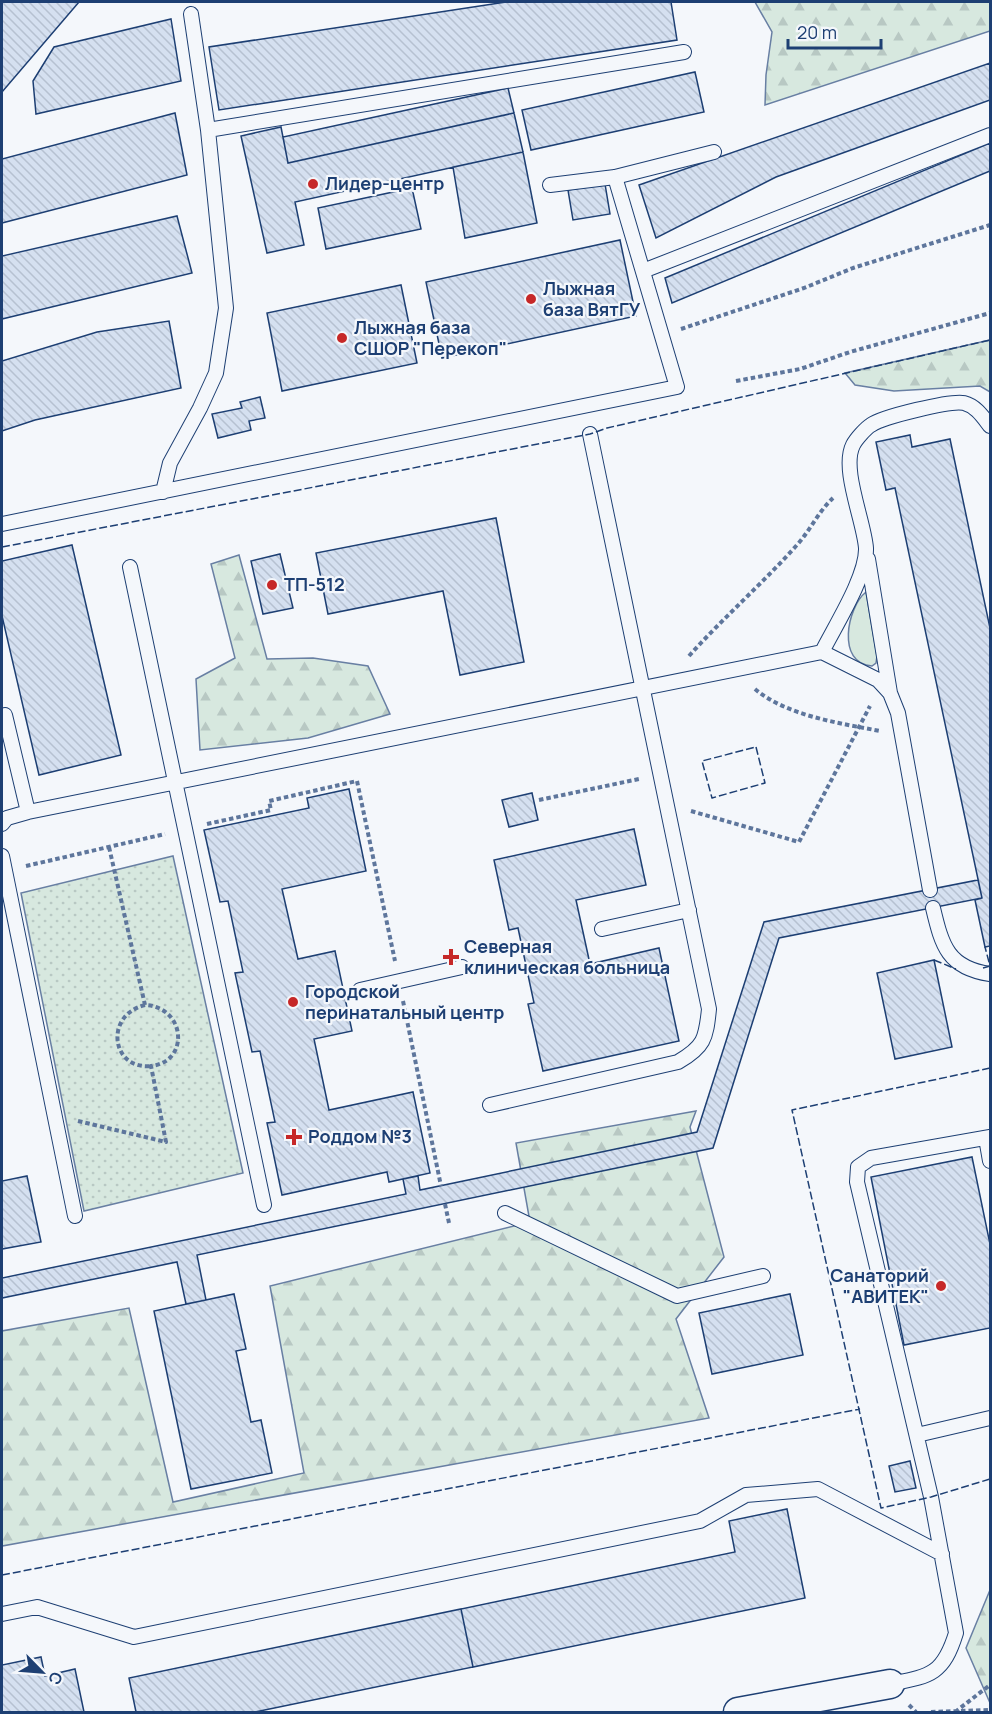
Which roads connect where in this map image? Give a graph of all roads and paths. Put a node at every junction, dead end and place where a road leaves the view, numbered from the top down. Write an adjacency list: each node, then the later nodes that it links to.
1 (191, 14): 3 (lane)
2 (684, 52): 3 (lane)
3 (208, 130): 16 (lane)
4 (990, 135): 9 (lane)
5 (714, 152): 6 (lane)
6 (615, 177): 7 (lane); 9 (lane)
7 (550, 185)
8 (990, 225): 11 (path)
9 (643, 271): 11 (lane)
10 (990, 313): 12 (path)
11 (661, 336): 16 (lane)
12 (736, 381)
13 (990, 426): 15 (lane)
14 (590, 434): 23 (lane)
15 (853, 481): 18 (lane); 22 (path)
16 (163, 492): 17 (lane)
17 (2, 524)
18 (866, 549): 20 (lane); 24 (lane)
19 (130, 567): 29 (lane)
20 (822, 652): 21 (lane); 24 (lane)
21 (733, 670): 22 (lane); 26 (path)
22 (664, 683): 23 (lane)
23 (643, 688): 28 (lane); 29 (lane)
24 (886, 689): 26 (path); 27 (lane)
25 (5, 716): 32 (lane)
26 (860, 727): 27 (path); 31 (path)
27 (901, 735): 38 (lane)
28 (661, 774): 30 (path); 31 (lane)
29 (174, 782): 32 (lane); 34 (lane)
30 (539, 800)
31 (667, 804): 40 (lane)
32 (28, 812): 33 (lane)
33 (2, 824)
34 (184, 829): 35 (path); 44 (path); 53 (lane)
35 (109, 847): 37 (path); 46 (path)
36 (2, 856): 37 (lane)
37 (5, 872): 49 (lane)
38 (930, 890)
39 (933, 908): 43 (lane)
40 (689, 910): 41 (lane); 48 (lane)
41 (602, 929)
42 (462, 967): 44 (lane)
43 (990, 974)
44 (399, 981): 45 (lane); 52 (path)
45 (360, 990)
46 (145, 1005): 47 (path); 47 (path)
47 (151, 1066): 49 (path)
48 (490, 1105)
49 (55, 1116): 56 (lane)
50 (988, 1137): 51 (lane); 60 (lane)
51 (990, 1161)
52 (441, 1186)
53 (264, 1204)
54 (445, 1204): 57 (path)
55 (505, 1213): 58 (lane)
56 (75, 1216)
57 (449, 1223)
58 (763, 1276)
59 (990, 1418): 60 (lane)
60 (916, 1436): 61 (lane)
61 (942, 1554): 62 (lane); 63 (lane)
62 (2, 1614)
63 (890, 1684): 67 (street)
64 (990, 1684): 66 (path)
65 (990, 1710): 66 (path)
66 (956, 1712): 68 (path)
67 (738, 1713)
68 (930, 1713)

